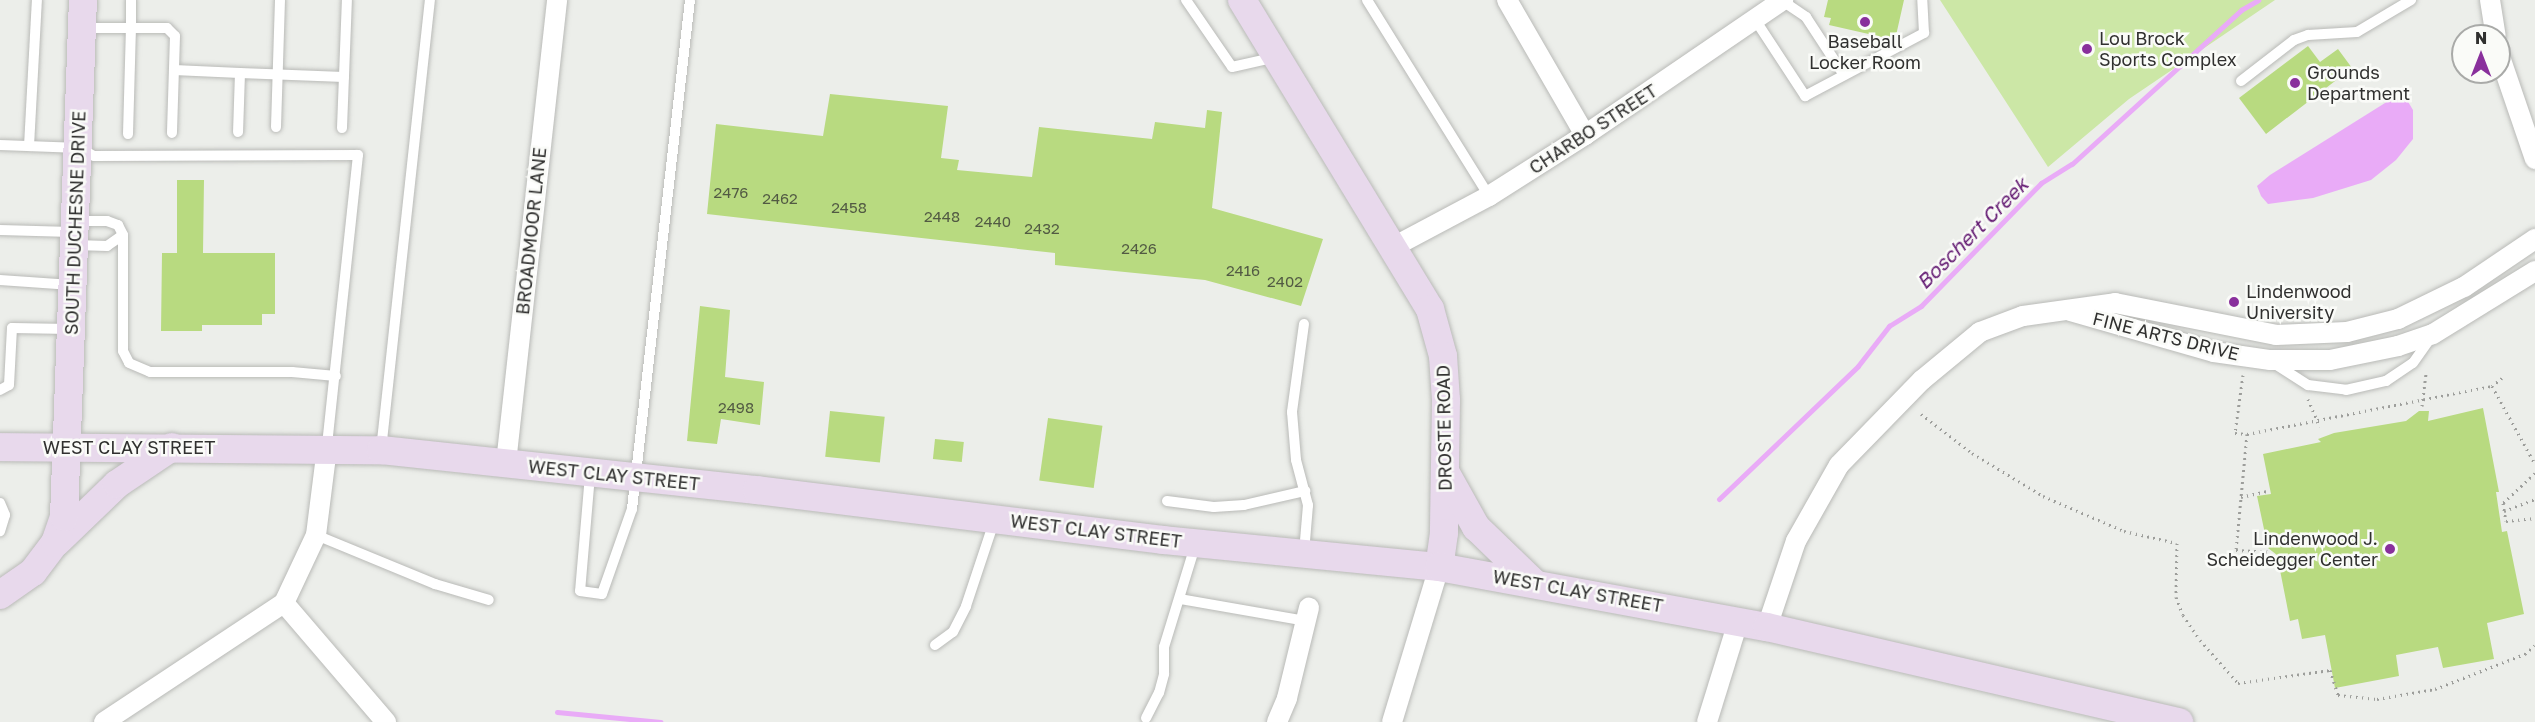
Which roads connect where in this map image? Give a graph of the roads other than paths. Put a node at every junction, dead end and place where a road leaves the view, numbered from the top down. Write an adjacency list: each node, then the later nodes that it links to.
1 (37, 0): 36 (lane)
2 (83, 0): 19 (main road, SOUTH DUCHESNE DRIVE)
3 (131, 0): 20 (lane)
4 (280, 0): 24 (lane)
5 (347, 0): 26 (lane)
6 (430, 0): 59 (lane)
7 (557, 0): 60 (street, BROADMOOR LANE)
8 (690, 0): 63 (lane)
9 (1186, 0): 21 (lane)
10 (1242, 0): 21 (main road, DROSTE ROAD)
11 (1367, 0): 39 (lane)
12 (1507, 0): 34 (street)
13 (1922, 0): 25 (lane)
14 (2411, 0): 27 (lane)
15 (2490, 0): 18 (street)
16 (1784, 1): 17 (street, CHARBO STREET); 25 (lane)
17 (1756, 21): 25 (lane); 34 (street, CHARBO STREET)
18 (2494, 24)
19 (82, 28): 20 (lane); 37 (main road, SOUTH DUCHESNE DRIVE)
20 (131, 28): 22 (lane); 33 (lane)
21 (1276, 57): 44 (main road, DROSTE ROAD)
22 (174, 70): 23 (lane); 32 (lane)
23 (240, 73): 24 (lane); 31 (lane)
24 (278, 74): 26 (lane); 29 (lane)
25 (1844, 75)
26 (344, 77): 30 (lane)
27 (2241, 81)
28 (2509, 84): 38 (street)
29 (276, 127)
30 (342, 128)
31 (238, 132)
32 (172, 133)
33 (128, 134)
34 (1585, 135): 39 (street, CHARBO STREET)
35 (0, 145): 36 (lane)
36 (29, 146): 37 (lane)
37 (80, 148): 41 (main road, SOUTH DUCHESNE DRIVE); 53 (lane)
38 (2535, 159)
39 (1490, 196): 44 (street, CHARBO STREET)
40 (0, 230): 41 (lane)
41 (75, 233): 42 (lane); 42 (lane); 47 (main road, SOUTH DUCHESNE DRIVE)
42 (123, 235): 53 (lane)
43 (2535, 239): 48 (street, FINE ARTS DRIVE)
44 (1395, 246): 62 (main road, DROSTE ROAD)
45 (2535, 271): 51 (street, FINE ARTS DRIVE)
46 (0, 280): 47 (lane)
47 (73, 285): 50 (main road, SOUTH DUCHESNE DRIVE)
48 (2064, 310): 52 (street, FINE ARTS DRIVE); 81 (street, FINE ARTS DRIVE)
49 (1304, 324): 64 (lane)
50 (71, 329): 54 (lane); 55 (main road, SOUTH DUCHESNE DRIVE)
51 (2433, 334): 52 (street, FINE ARTS DRIVE); 52 (lane)
52 (2270, 360)
53 (336, 376): 58 (lane)
54 (0, 390)
55 (65, 446): 56 (main road, WEST CLAY STREET); 57 (main road, WEST CLAY STREET); 70 (main road, SOUTH DUCHESNE DRIVE)
56 (0, 447)
57 (172, 447): 58 (main road, WEST CLAY STREET); 70 (main road)
58 (327, 448): 59 (main road, WEST CLAY STREET); 69 (street)
59 (381, 450): 60 (main road, WEST CLAY STREET)
60 (506, 462): 61 (main road, WEST CLAY STREET)
61 (590, 472): 63 (main road, WEST CLAY STREET); 63 (lane)
62 (1446, 474): 73 (main road, DROSTE ROAD); 74 (main road)
63 (636, 477): 67 (main road, WEST CLAY STREET)
64 (1305, 491): 65 (lane); 72 (lane)
65 (1167, 501)
66 (0, 503): 68 (lane)
67 (995, 519): 71 (main road, WEST CLAY STREET); 82 (lane)
68 (0, 531)
69 (316, 535): 77 (lane); 78 (street)
70 (55, 543): 75 (main road)
71 (1196, 543): 72 (main road, WEST CLAY STREET); 76 (lane)
72 (1304, 554): 73 (main road, WEST CLAY STREET)
73 (1439, 567): 74 (main road, WEST CLAY STREET); 87 (street, DROSTE ROAD)
74 (1533, 582): 80 (main road, WEST CLAY STREET)
75 (0, 595)
76 (1180, 599): 79 (lane); 83 (lane)
77 (489, 600)
78 (284, 603): 84 (street); 85 (street)
79 (1307, 614): 86 (street)
80 (1738, 622): 81 (main road, WEST CLAY STREET); 88 (street)
81 (1767, 627): 89 (main road, WEST CLAY STREET)
82 (935, 645)
83 (1146, 718)
84 (104, 722)
85 (386, 722)
86 (1277, 722)
87 (1392, 722)
88 (1707, 722)
89 (2179, 722)

